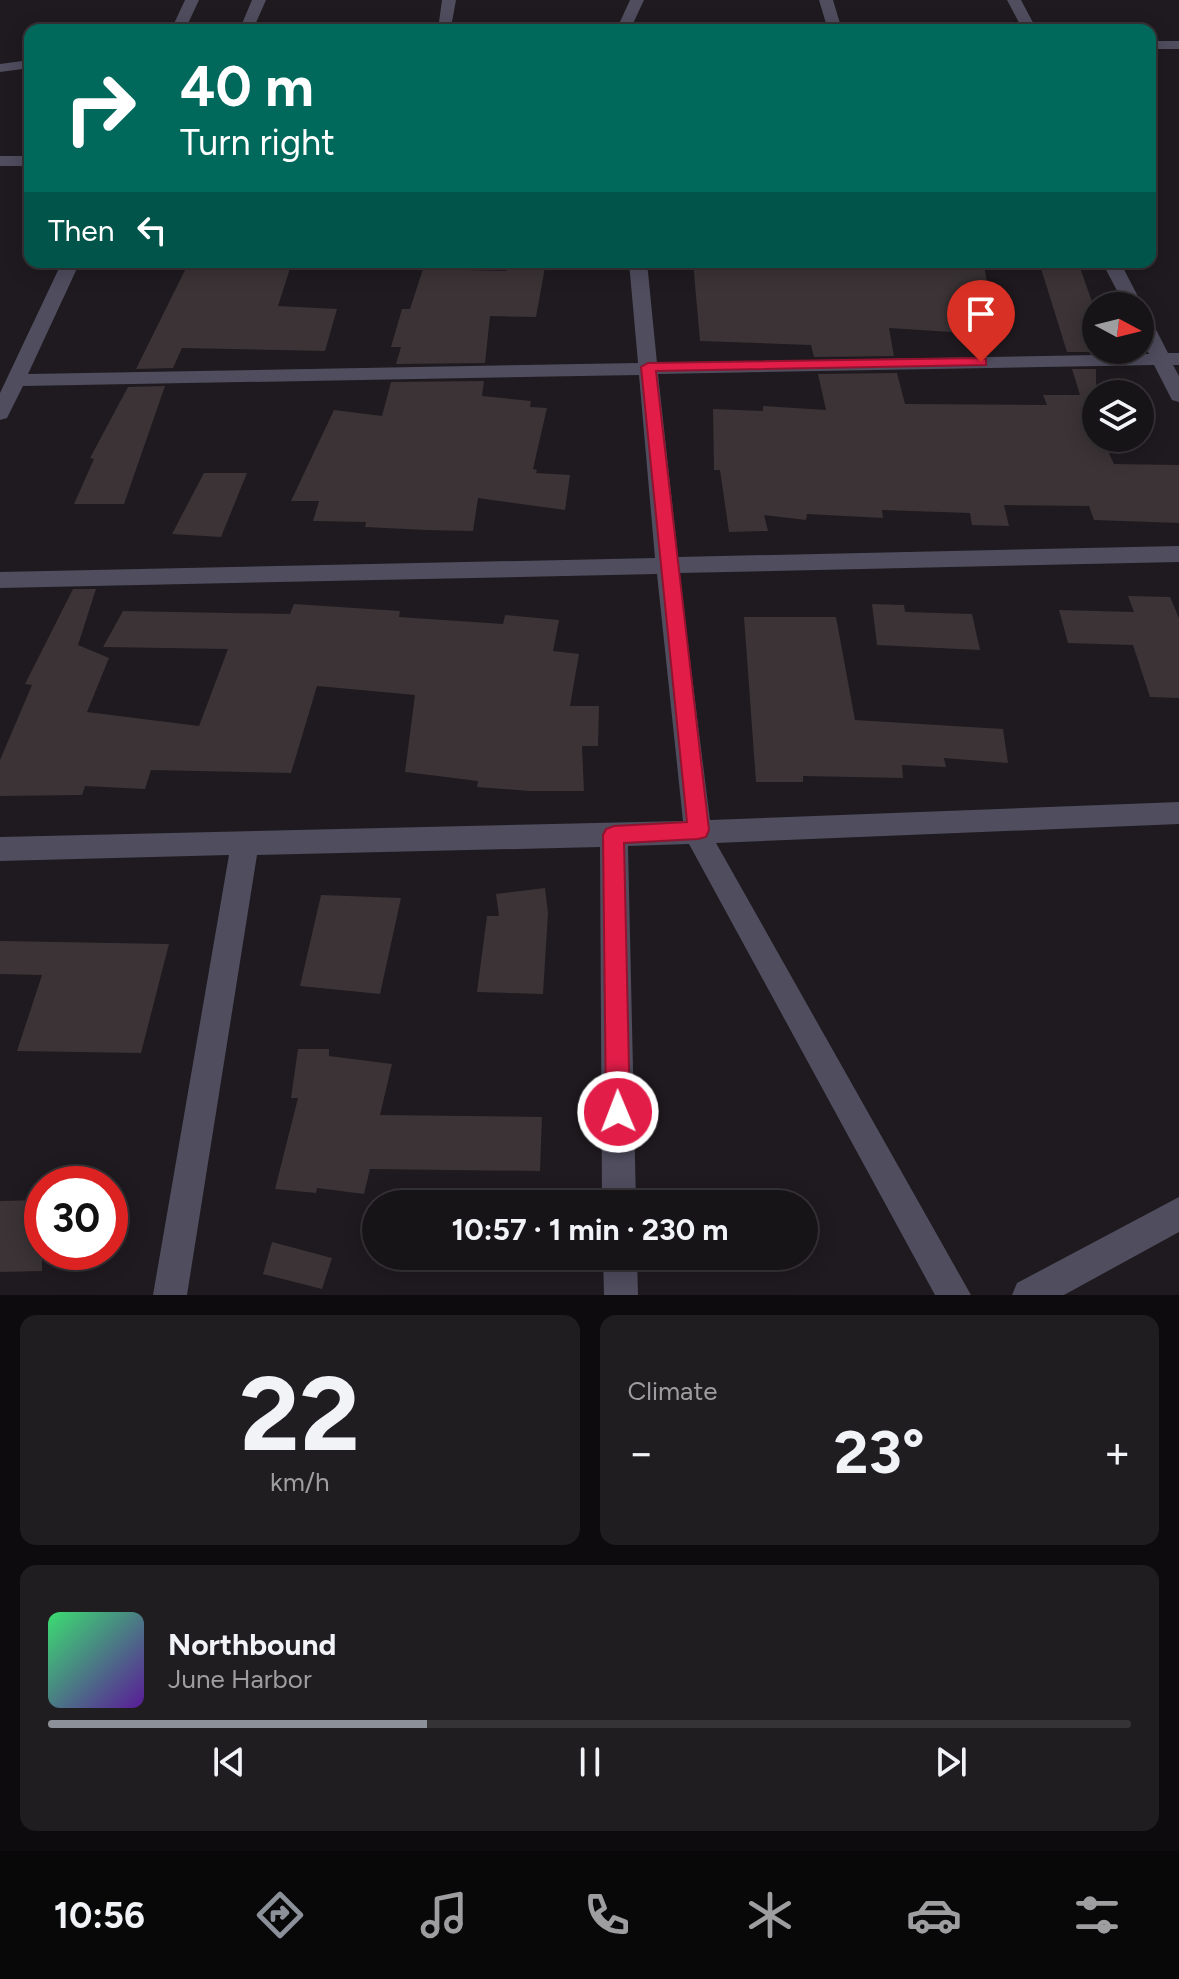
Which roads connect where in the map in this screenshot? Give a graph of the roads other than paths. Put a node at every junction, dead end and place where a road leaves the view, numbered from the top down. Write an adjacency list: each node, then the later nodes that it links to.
1 (192, 0): 7 (street)
2 (259, 0): 8 (street)
3 (449, 0): 9 (street)
4 (637, 0): 10 (street)
5 (826, 0): 11 (street)
6 (1014, 0): 12 (street)
7 (181, 24)
8 (249, 24)
9 (445, 24)
10 (626, 24)
11 (833, 24)
12 (1027, 24)
13 (1156, 45): 14 (street)
14 (1179, 45)
15 (24, 65): 16 (street)
16 (0, 68)
17 (24, 161): 18 (street)
18 (1, 162)
19 (68, 268): 26 (street)
20 (639, 268): 25 (street)
21 (1114, 268): 22 (street)
22 (1127, 292)
23 (1154, 335): 24 (street)
24 (1171, 359): 25 (street); 27 (street)
25 (648, 367): 26 (street); 30 (street)
26 (16, 380): 28 (street)
27 (1179, 396)
28 (0, 414)
29 (1179, 554): 30 (street)
30 (667, 564): 31 (street); 33 (street)
31 (0, 580)
32 (1179, 813): 33 (street)
33 (698, 830): 34 (street); 42 (street)
34 (614, 835): 35 (street); 37 (street)
35 (245, 843): 36 (street); 40 (street)
36 (0, 849)
37 (619, 1190)
38 (1179, 1214): 43 (street)
39 (620, 1270): 41 (street)
40 (170, 1295)
41 (621, 1295)
42 (954, 1295)
43 (1029, 1295)

